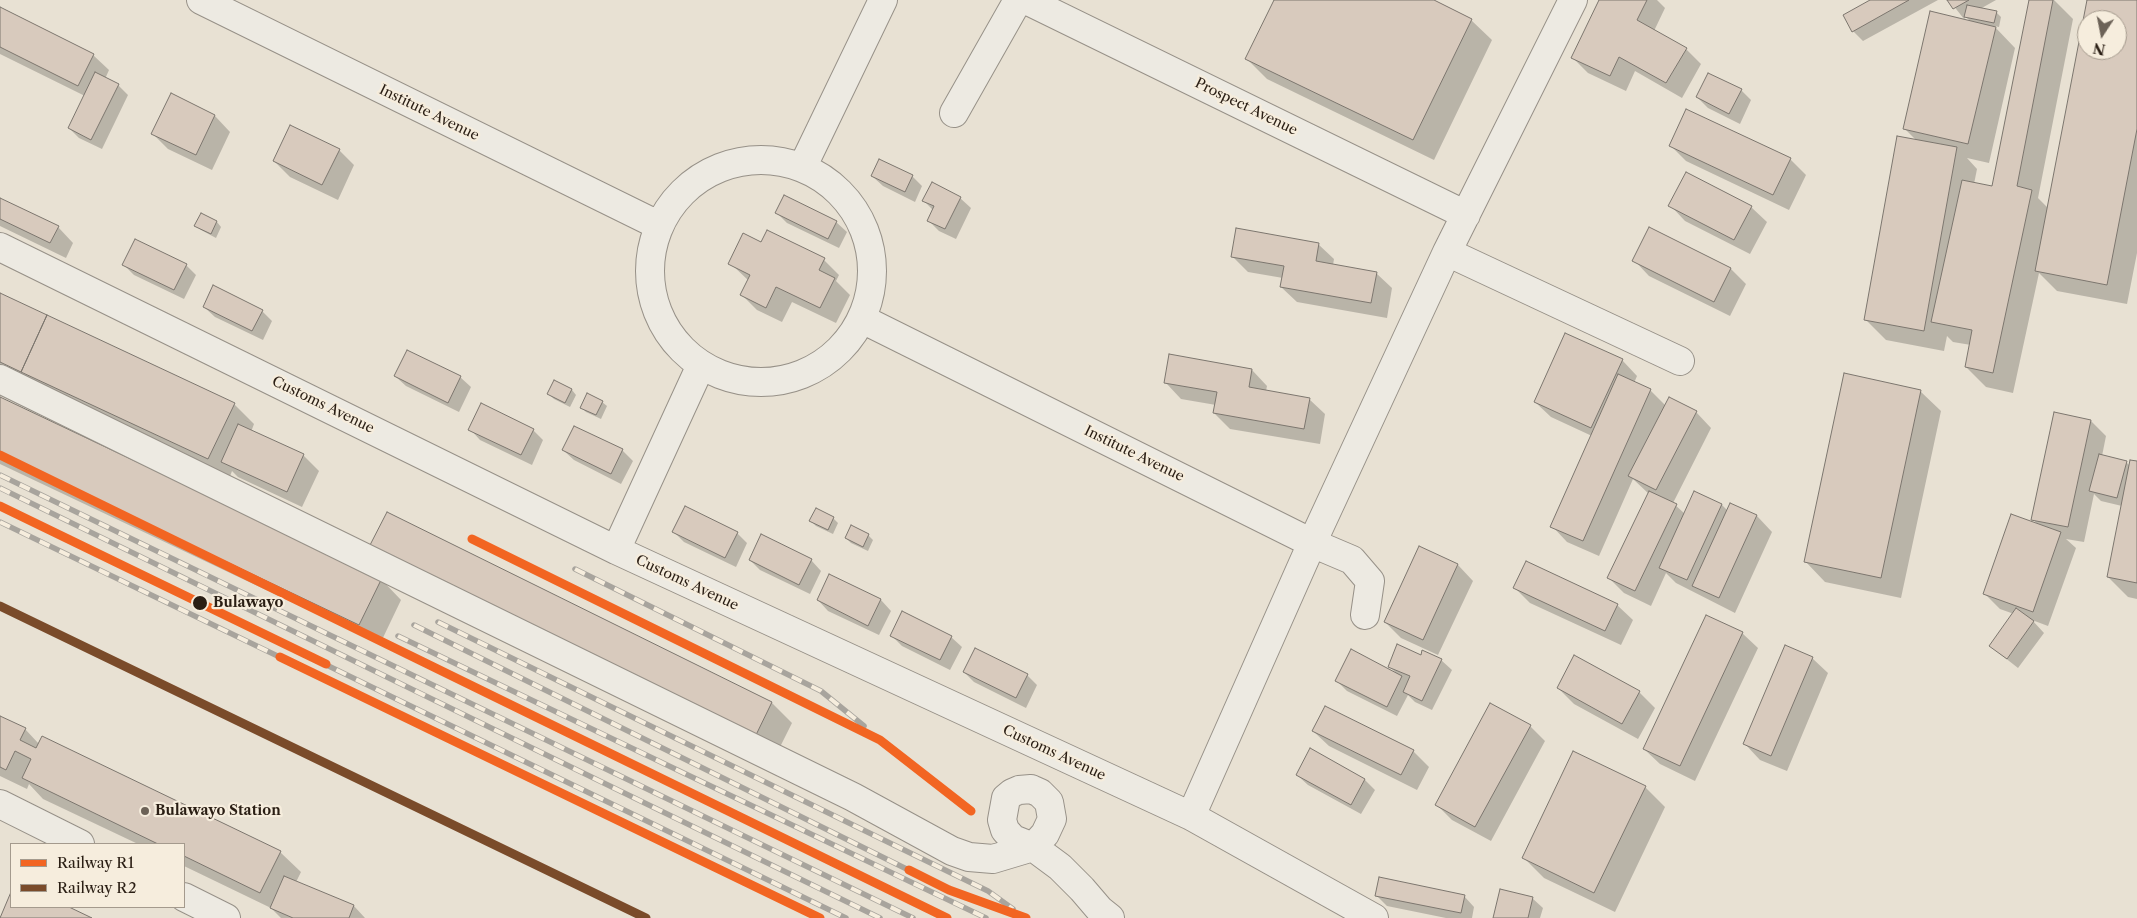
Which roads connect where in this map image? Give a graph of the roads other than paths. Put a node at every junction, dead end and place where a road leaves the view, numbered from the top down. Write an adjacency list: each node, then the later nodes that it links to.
1 (201, 0): 9 (street, Institute Avenue)
2 (883, 0): 7 (street)
3 (1018, 0): 6 (street)
4 (1026, 0): 8 (street, Prospect Avenue)
5 (1572, 0): 8 (street)
6 (954, 114)
7 (802, 168): 9 (street); 12 (street)
8 (1466, 215): 11 (street)
9 (658, 225): 14 (street)
10 (0, 246): 17 (street, Customs Avenue)
11 (1447, 252): 13 (street); 16 (street)
12 (862, 319): 14 (street); 16 (street, Institute Avenue)
13 (1680, 362)
14 (701, 365): 17 (street)
15 (0, 379): 24 (street)
16 (1312, 542): 18 (street, Institute Avenue); 20 (street)
17 (616, 550): 20 (street, Customs Avenue)
18 (1365, 615)
19 (0, 804): 21 (street)
20 (1191, 816): 25 (street, Customs Avenue)
21 (78, 843)
22 (185, 898): 23 (street)
23 (226, 918)
24 (1110, 918)
25 (1374, 918)

